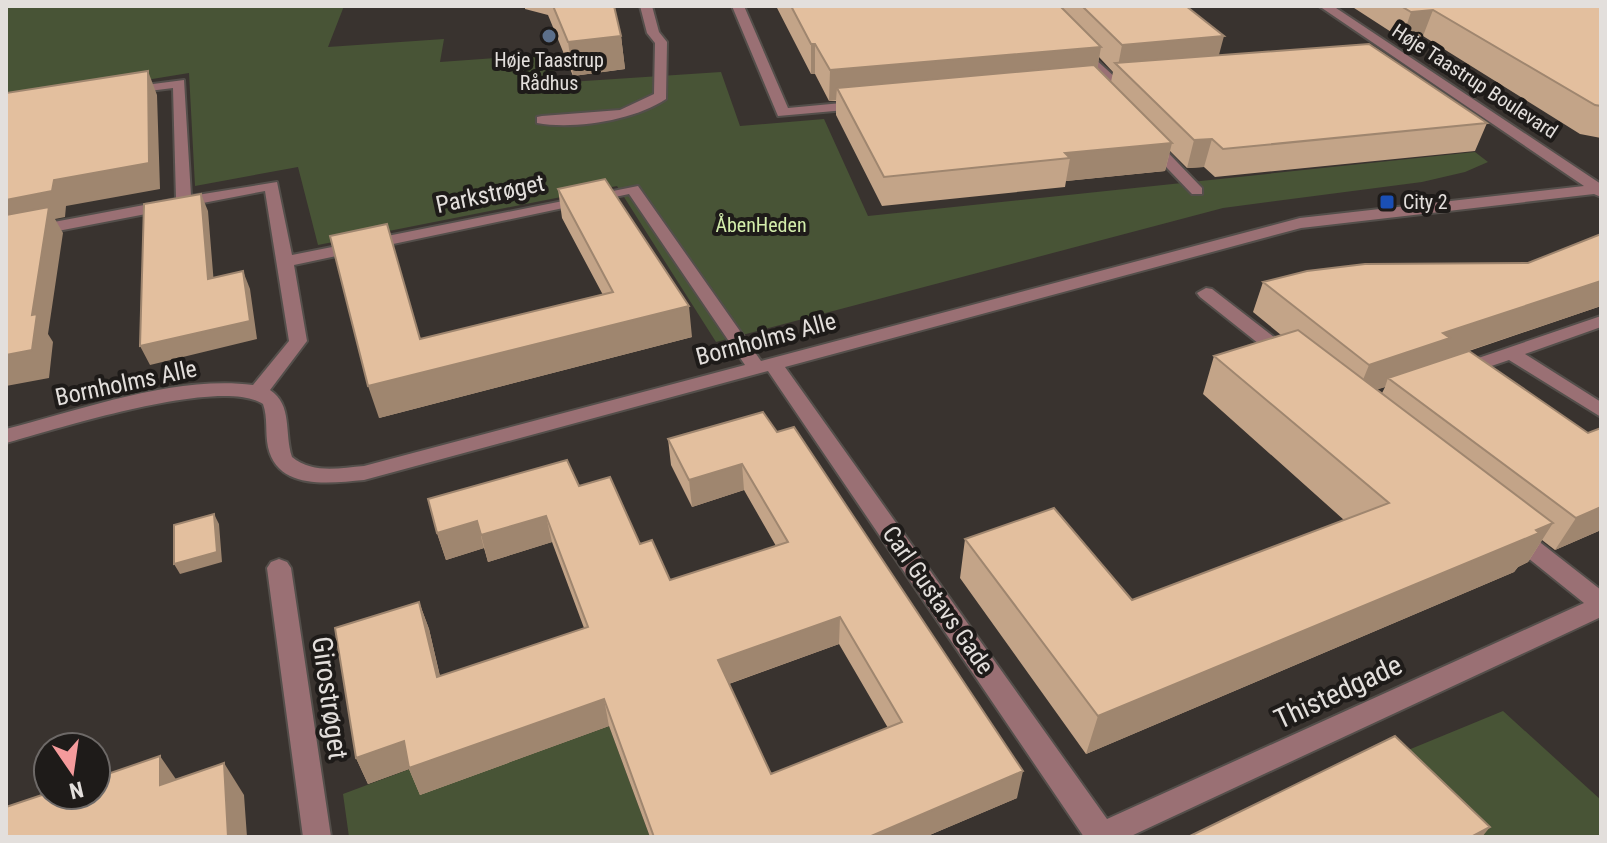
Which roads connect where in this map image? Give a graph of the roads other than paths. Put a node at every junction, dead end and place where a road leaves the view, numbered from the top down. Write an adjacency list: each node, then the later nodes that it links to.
1 (646, 6): 12 (street)
2 (738, 6): 11 (street)
3 (1325, 6): 5 (street, Høje Taastrup Boulevard)
4 (1070, 39): 9 (street)
5 (1401, 56): 6 (street); 14 (street, Høje Taastrup Boulevard)
6 (1378, 59)
7 (1128, 81): 9 (street)
8 (1068, 86): 9 (street)
9 (1103, 87)
10 (116, 93): 16 (street)
11 (883, 103)
12 (542, 120)
13 (1135, 127): 15 (street)
14 (1600, 190): 22 (street, Bornholms Alle)
15 (1197, 191)
16 (184, 202): 17 (street); 18 (street)
17 (6, 236)
18 (284, 262): 22 (street, Parkstrøget); 25 (street)
19 (1206, 293): 23 (street)
20 (1601, 321): 21 (street)
21 (1511, 353): 24 (street); 26 (street)
22 (764, 366): 25 (street, Bornholms Alle); 31 (street, Carl Gustavs Gade)
23 (1304, 369)
24 (1439, 378)
25 (258, 392): 27 (street, Bornholms Alle)
26 (1601, 411)
27 (6, 436)
28 (1502, 525): 30 (street)
29 (279, 568): 32 (street, Girostrøget)
30 (1601, 605): 31 (street, Thistedgade)
31 (1101, 836)
32 (317, 837)

